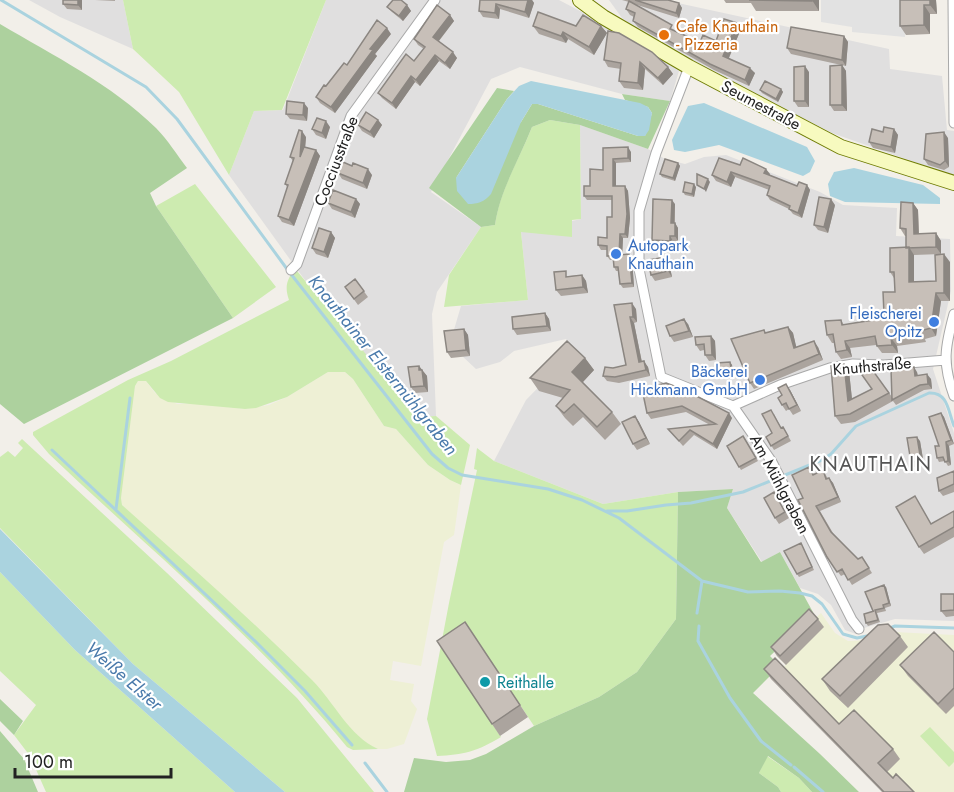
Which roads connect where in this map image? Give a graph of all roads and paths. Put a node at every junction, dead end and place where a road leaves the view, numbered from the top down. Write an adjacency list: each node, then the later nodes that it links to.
1 (435, 0): 7 (street, Cocciusstraße)
2 (580, 0): 4 (street, Seumestraße)
3 (953, 0): 5 (street)
4 (688, 67): 6 (street, Seumestraße); 11 (street)
5 (954, 123)
6 (954, 183)
7 (291, 270)
8 (954, 314): 9 (street)
9 (946, 360): 10 (street); 11 (street, Knuthstraße)
10 (954, 396)
11 (733, 406): 12 (street, Am Mühlgraben)
12 (859, 629)

